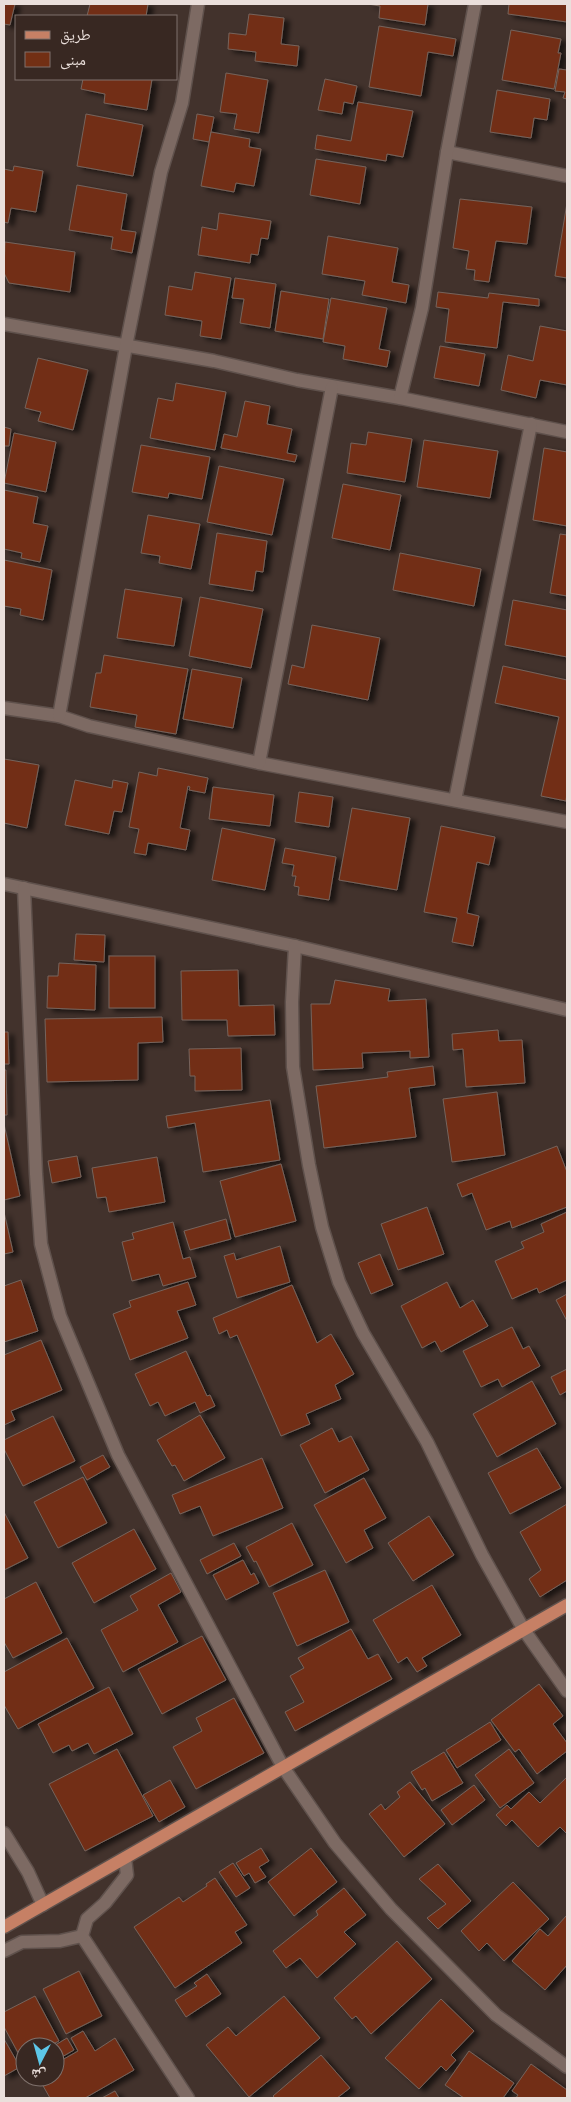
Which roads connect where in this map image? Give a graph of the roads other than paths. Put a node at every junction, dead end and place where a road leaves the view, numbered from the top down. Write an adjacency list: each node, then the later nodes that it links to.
1 (198, 4): 6 (street)
2 (475, 4): 3 (street)
3 (447, 152): 4 (street); 8 (street)
4 (567, 176)
5 (4, 324): 6 (street)
6 (126, 346): 7 (street); 12 (street)
7 (332, 387): 8 (street); 13 (street)
8 (400, 398): 9 (street)
9 (531, 424): 10 (street); 14 (street)
10 (567, 432)
11 (4, 708): 12 (street)
12 (59, 716): 13 (street)
13 (259, 763): 14 (street)
14 (455, 800): 15 (street)
15 (567, 822)
16 (4, 884): 17 (street)
17 (24, 888): 18 (street); 23 (street)
18 (295, 946): 19 (street); 21 (street)
19 (567, 1010)
20 (567, 1605): 21 (main road)
21 (524, 1630): 22 (street); 23 (main road)
22 (567, 1691)
23 (283, 1767): 25 (main road); 30 (street)
24 (4, 1832): 26 (street)
25 (125, 1858): 26 (main road); 28 (street)
26 (43, 1906): 27 (main road)
27 (4, 1927)
28 (82, 1936): 29 (street); 31 (street)
29 (4, 1951)
30 (567, 2067)
31 (188, 2098)

